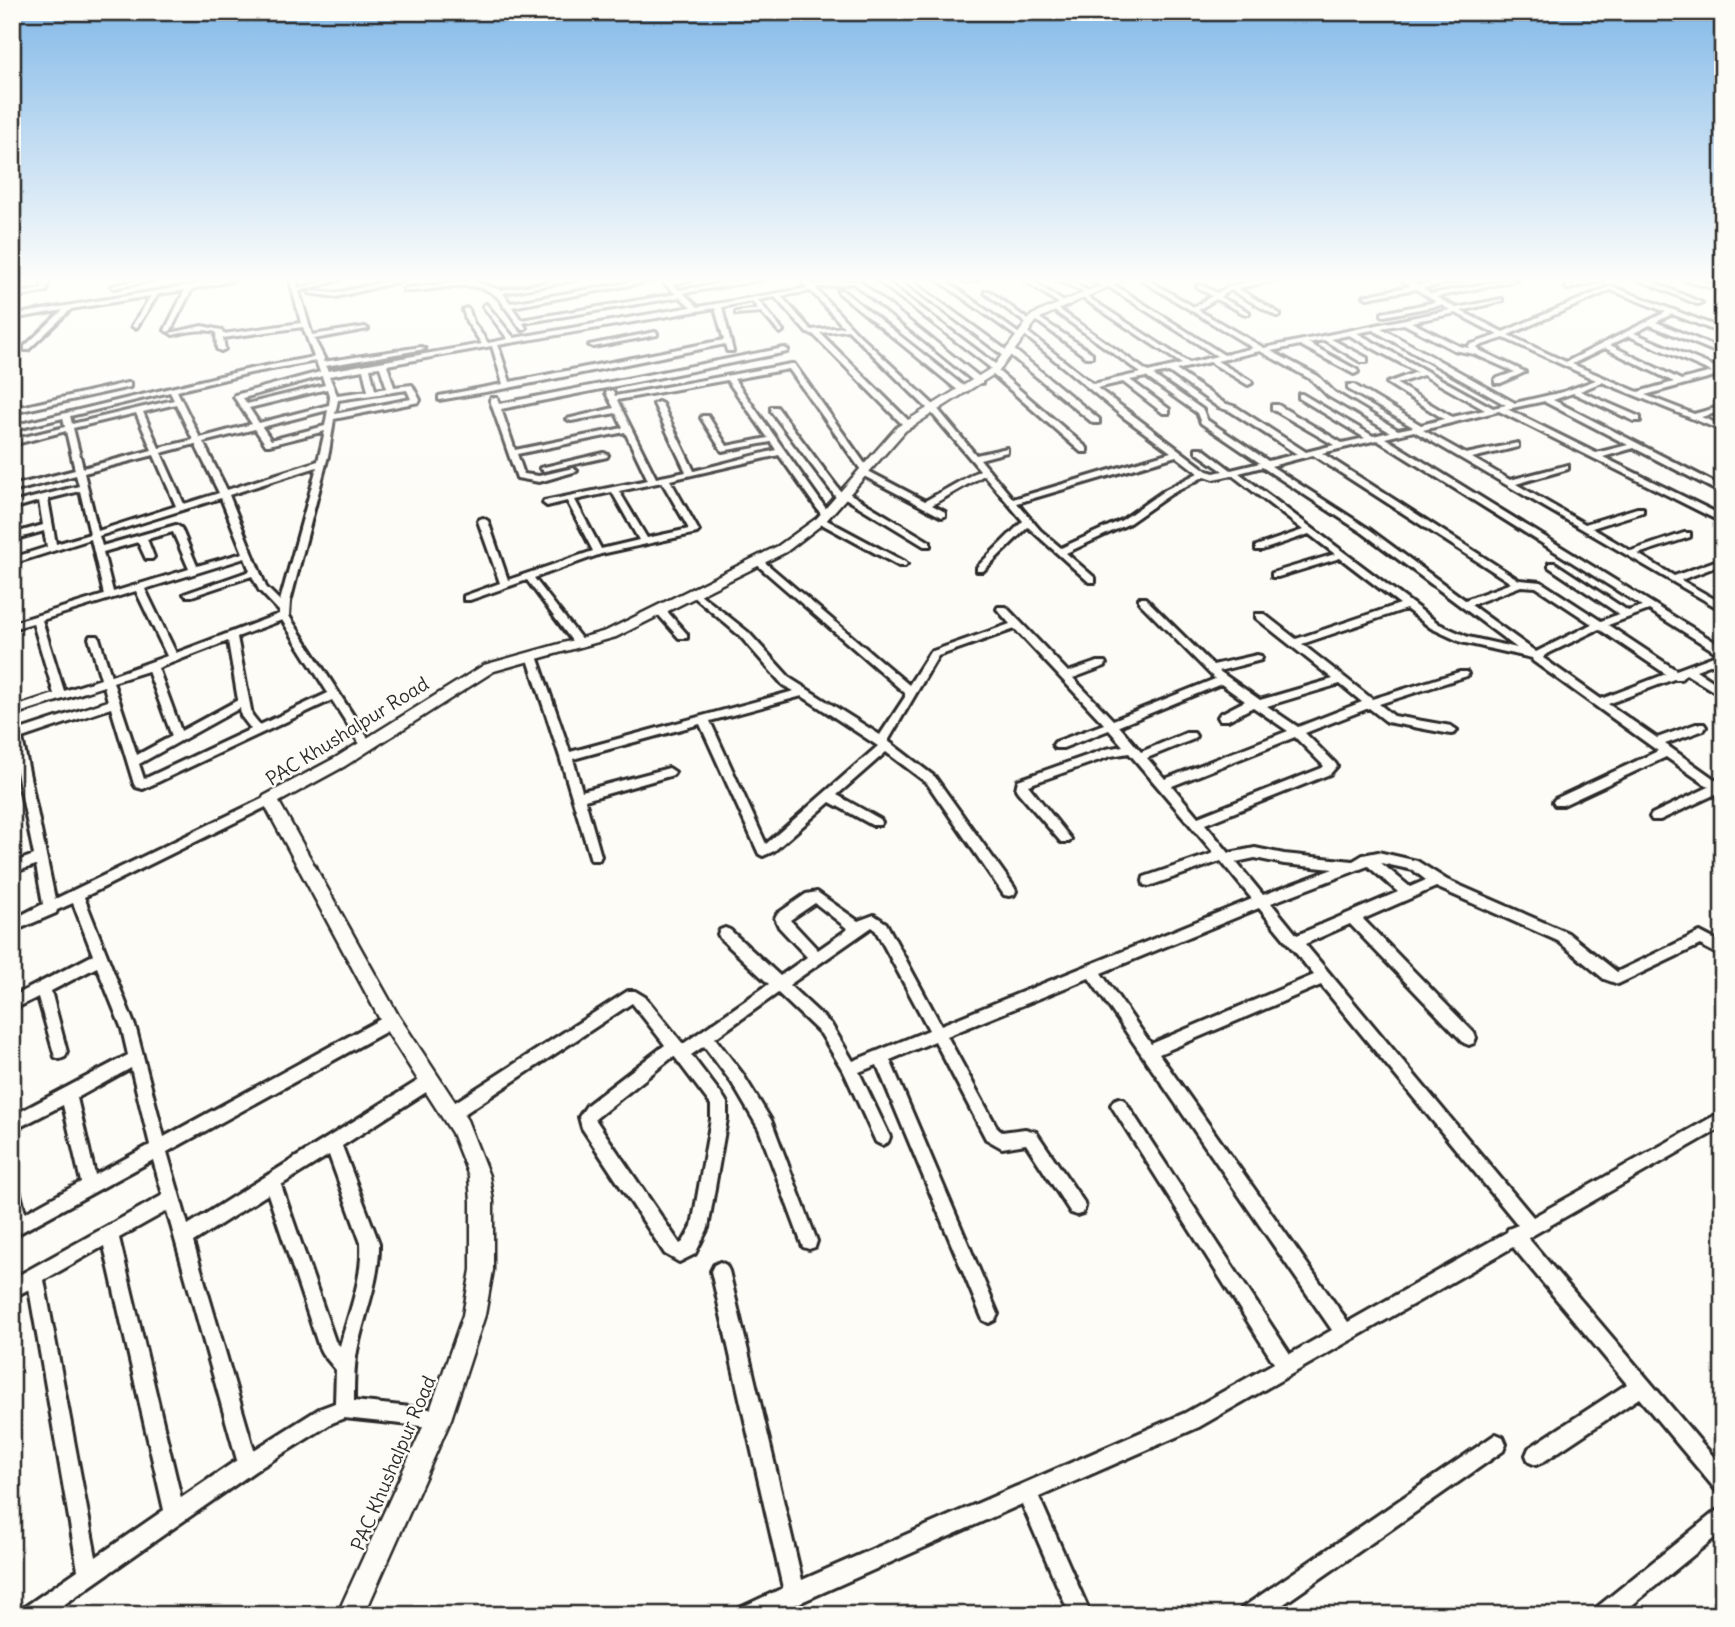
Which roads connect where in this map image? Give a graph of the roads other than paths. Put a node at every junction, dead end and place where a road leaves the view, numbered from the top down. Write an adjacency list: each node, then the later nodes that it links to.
1 (318, 356): 36 (street)
2 (355, 356): 36 (street)
3 (378, 356): 36 (street)
4 (427, 356): 35 (street)
5 (492, 356): 54 (street)
6 (650, 356): 54 (street)
7 (733, 356): 31 (street)
8 (751, 356): 31 (street)
9 (839, 356): 92 (street)
10 (878, 356): 77 (street)
11 (921, 356): 60 (street)
12 (948, 356): 48 (street)
13 (977, 356): 40 (street)
14 (1005, 356): 40 (main road, PAC Khushalpur Road)
15 (1038, 356): 89 (street)
16 (1050, 356): 55 (street)
17 (1124, 356): 44 (street)
18 (1178, 356): 37 (street)
19 (1228, 356): 30 (street)
20 (1274, 356): 99 (street)
21 (1326, 356): 41 (street)
22 (1357, 356): 33 (street)
23 (1392, 356): 43 (street)
24 (1425, 356): 71 (street)
25 (1485, 356): 49 (street)
26 (1551, 356): 34 (street)
27 (1582, 356): 34 (street)
28 (1626, 356): 51 (street)
29 (1683, 356): 42 (street)
30 (1223, 357): 32 (street)
31 (734, 359): 52 (street)
32 (1211, 360): 37 (street); 50 (street)
33 (1364, 360)
34 (1567, 363): 47 (street)
35 (383, 364): 38 (street); 59 (street)
36 (322, 365): 38 (street); 53 (street); 58 (street); 72 (street)
37 (1188, 365): 39 (street)
38 (366, 367): 62 (street)
39 (1170, 369): 44 (street); 116 (street)
40 (995, 370): 48 (main road, PAC Khushalpur Road); 108 (street)
41 (1354, 372)
42 (1721, 372): 51 (street)
43 (1423, 373): 78 (street); 90 (street)
44 (1147, 374): 46 (street); 121 (street)
45 (730, 379): 66 (street); 101 (street); 126 (street)
46 (1124, 379): 55 (street); 83 (street)
47 (1602, 379): 61 (street); 63 (street)
48 (979, 381): 60 (main road, PAC Khushalpur Road)
49 (1498, 381)
50 (1248, 383)
51 (1681, 383): 63 (street)
52 (606, 385): 66 (street); 74 (street)
53 (330, 386): 72 (street); 73 (street)
54 (508, 386): 57 (street)
55 (1094, 386): 113 (street)
56 (1351, 387): 97 (street)
57 (491, 389): 65 (street); 74 (street)
58 (173, 390): 67 (street); 69 (street)
59 (391, 390): 62 (street); 73 (street)
60 (963, 390): 77 (main road, PAC Khushalpur Road)
61 (1576, 391): 68 (street); 88 (street)
62 (372, 392): 73 (street)
63 (1639, 394): 85 (street)
64 (1302, 396): 102 (street)
65 (442, 398)
66 (613, 399): 79 (street)
67 (128, 400): 81 (street); 84 (street)
68 (1548, 400): 71 (street); 105 (street)
69 (179, 401): 82 (street); 100 (street)
70 (658, 404): 130 (street)
71 (1514, 406): 78 (street)
72 (244, 407): 91 (street)
73 (333, 407): 91 (street); 93 (street)
74 (497, 407): 112 (street)
75 (1275, 407): 106 (street)
76 (1723, 408): 85 (street)
77 (933, 409): 92 (main road, PAC Khushalpur Road); 119 (street)
78 (1497, 409): 90 (street); 117 (street)
79 (618, 410): 87 (street); 96 (street)
80 (774, 410): 140 (street)
81 (12, 411)
82 (139, 411): 95 (street); 110 (street)
83 (1166, 411)
84 (66, 415): 94 (street); 95 (street)
85 (1694, 417): 98 (street)
86 (705, 418): 101 (street)
87 (571, 419)
88 (1637, 419)
89 (1096, 421)
90 (1452, 421): 97 (street)
91 (255, 425): 93 (street); 100 (street)
92 (908, 425): 126 (main road, PAC Khushalpur Road)
93 (329, 427): 120 (street)
94 (12, 428)
95 (69, 428): 103 (street); 125 (street)
96 (628, 429): 112 (street); 132 (street)
97 (1419, 429): 99 (street); 118 (street)
98 (1723, 429)
99 (1398, 433): 102 (street)
100 (198, 439): 110 (street); 138 (street)
101 (771, 439): 111 (street)
102 (1376, 439): 106 (street); 194 (street)
103 (12, 443)
104 (1514, 445): 118 (street)
105 (1634, 445): 117 (street); 137 (street)
106 (1343, 447): 114 (street)
107 (1004, 450): 119 (street)
108 (1083, 450)
109 (1199, 450): 129 (street)
110 (156, 451): 125 (street); 147 (street)
111 (780, 452): 130 (street); 150 (street)
112 (512, 453): 122 (street)
113 (1178, 453): 128 (street); 143 (street)
114 (1316, 453): 116 (street); 184 (street)
115 (604, 455): 122 (street)
116 (1305, 455): 121 (street)
117 (1596, 456): 151 (street)
118 (1465, 457): 133 (street)
119 (974, 458): 127 (street)
120 (322, 463): 138 (street); 198 (street)
121 (1266, 464): 129 (street); 192 (street)
122 (571, 467): 124 (street); 139 (street)
123 (1565, 467): 133 (street)
124 (544, 468)
125 (80, 471): 134 (street); 135 (street)
126 (864, 471): 140 (main road, PAC Khushalpur Road); 145 (street)
127 (985, 471): 143 (street); 145 (street)
128 (1204, 473): 129 (street); 167 (street)
129 (1232, 473): 156 (street)
130 (691, 474): 131 (street)
131 (665, 479): 132 (street); 161 (street)
132 (653, 481): 136 (street)
133 (1509, 483): 155 (street)
134 (84, 487): 141 (street); 157 (street)
135 (12, 489)
136 (614, 489): 139 (street); 161 (street)
137 (1723, 491)
138 (224, 494): 147 (street); 168 (street)
139 (583, 495): 142 (street)
140 (842, 496): 150 (main road, PAC Khushalpur Road); 162 (street)
141 (43, 498): 146 (street); 154 (street)
142 (570, 498): 144 (street); 166 (street)
143 (1011, 502): 153 (street)
144 (547, 503)
145 (925, 505): 149 (street)
146 (12, 506)
147 (180, 507): 157 (street)
148 (1640, 510): 155 (street)
149 (942, 514)
150 (823, 518): 173 (main road, PAC Khushalpur Road); 175 (street)
151 (1723, 520)
152 (483, 521): 185 (street)
153 (1027, 522): 167 (street); 177 (street)
154 (48, 527): 159 (street); 163 (street)
155 (1585, 527): 169 (street)
156 (1310, 531): 164 (street); 170 (street)
157 (96, 535): 163 (street); 165 (street)
158 (1687, 535): 169 (street)
159 (12, 537)
160 (141, 537): 165 (street); 171 (street); 178 (street)
161 (645, 542): 166 (street)
162 (927, 544)
163 (52, 548): 172 (street)
164 (1259, 548)
165 (99, 550): 189 (street)
166 (598, 552): 181 (street)
167 (1060, 552): 183 (street)
168 (248, 554): 178 (street); 179 (street)
169 (1630, 554): 182 (street)
170 (1342, 555): 180 (street); 193 (street)
171 (149, 558)
172 (12, 561)
173 (758, 561): 187 (main road, PAC Khushalpur Road); 226 (street)
174 (1723, 561): 182 (street)
175 (902, 564)
176 (1552, 565): 199 (street)
177 (980, 569)
178 (194, 570): 186 (street)
179 (256, 572): 188 (street); 198 (street)
180 (1275, 575)
181 (529, 576): 185 (street); 208 (street)
182 (1674, 579): 195 (street)
183 (1091, 580)
184 (1517, 583): 192 (street); 204 (street)
185 (505, 585): 190 (street)
186 (139, 587): 189 (street); 213 (street)
187 (695, 593): 197 (main road, PAC Khushalpur Road); 225 (street)
188 (189, 594)
189 (109, 596): 201 (street)
190 (467, 598)
191 (1142, 600): 217 (street)
192 (1464, 604): 211 (street)
193 (1407, 605): 209 (street); 211 (street)
194 (1650, 606): 199 (street); 210 (street)
195 (1723, 608)
196 (1002, 609): 202 (street)
197 (660, 610): 206 (street); 208 (main road, PAC Khushalpur Road)
198 (284, 613): 205 (street); 228 (street)
199 (1628, 615): 204 (street)
200 (1260, 616): 209 (street)
201 (37, 618): 203 (street); 229 (street)
202 (1016, 625): 221 (street); 226 (street)
203 (12, 626)
204 (1598, 626): 211 (street); 220 (street)
205 (232, 636): 213 (street); 230 (street)
206 (683, 636)
207 (93, 638): 224 (street)
208 (579, 643): 212 (main road, PAC Khushalpur Road)
209 (1295, 643): 223 (street)
210 (1723, 654): 218 (street)
211 (1535, 655): 234 (street)
212 (532, 656): 250 (main road, PAC Khushalpur Road); 253 (street)
213 (173, 657): 216 (street)
214 (1257, 658): 217 (street)
215 (1101, 664): 221 (street)
216 (152, 666): 224 (street); 246 (street)
217 (1211, 668): 222 (street)
218 (1689, 671): 220 (street); 227 (street)
219 (1463, 674): 233 (street)
220 (1677, 676): 234 (street)
221 (1066, 677): 239 (street)
222 (1222, 680): 232 (street); 239 (street)
223 (1341, 680): 232 (street); 233 (street)
224 (107, 681): 229 (street); 231 (street)
225 (804, 692): 238 (street); 247 (street)
226 (910, 692): 247 (street)
227 (1723, 693)
228 (334, 695): 242 (street); 250 (street)
229 (60, 696): 235 (street)
230 (244, 702): 242 (street); 246 (street)
231 (114, 703): 244 (street); 254 (street)
232 (1257, 703): 236 (street); 243 (street)
233 (1371, 703): 241 (street); 243 (street)
234 (1601, 703): 248 (street)
235 (12, 712)
236 (1224, 717)
237 (12, 719): 244 (street)
238 (704, 720): 253 (street); 258 (street)
239 (1113, 727): 249 (street); 252 (street)
240 (1700, 727): 248 (street)
241 (1451, 730)
242 (258, 731): 254 (street)
243 (1297, 732): 256 (street); 264 (street)
244 (16, 736): 268 (street)
245 (1190, 736): 252 (street)
246 (178, 737): 254 (street)
247 (884, 743): 258 (street); 274 (street)
248 (1656, 743): 251 (street)
249 (1059, 745)
250 (367, 746): 260 (main road, PAC Khushalpur Road)
251 (1668, 751): 257 (street); 261 (street)
252 (1135, 753): 256 (street); 265 (street)
253 (566, 757): 259 (street)
254 (133, 762)
255 (669, 772): 259 (street)
256 (1163, 785): 264 (street)
257 (1721, 788): 262 (street)
258 (829, 796): 263 (street)
259 (578, 797): 266 (street)
260 (270, 800): 276 (street); 292 (main road, PAC Khushalpur Road)
261 (1559, 802)
262 (1656, 817)
263 (876, 822)
264 (1196, 823): 267 (street)
265 (1065, 839)
266 (595, 856)
267 (1225, 857): 270 (street); 272 (street); 277 (street)
268 (41, 858): 271 (street); 278 (street)
269 (1368, 859): 270 (street); 273 (street); 275 (street)
270 (1353, 865): 277 (street)
271 (12, 868)
272 (1149, 881)
273 (1436, 881): 275 (street); 284 (street)
274 (1009, 891)
275 (1408, 893): 279 (street)
276 (77, 897): 278 (street); 285 (street)
277 (1262, 901): 283 (street); 287 (street)
278 (51, 909): 280 (street)
279 (1353, 918): 283 (street); 295 (street)
280 (12, 926)
281 (858, 929): 286 (street); 286 (street); 293 (street)
282 (725, 934): 289 (street)
283 (1296, 942): 288 (street)
284 (1723, 951)
285 (101, 958): 290 (street); 300 (street)
286 (817, 958): 289 (street)
287 (1091, 970): 293 (street); 298 (street)
288 (1324, 977): 298 (street); 317 (street)
289 (779, 985): 294 (street); 301 (street)
290 (43, 988): 291 (street); 297 (street)
291 (12, 1004)
292 (391, 1021): 302 (main road, PAC Khushalpur Road); 310 (street)
293 (939, 1031): 299 (street); 315 (street)
294 (706, 1038): 296 (street); 320 (street)
295 (1469, 1038)
296 (677, 1051): 296 (street); 305 (street)
297 (60, 1052)
298 (1148, 1052): 325 (street)
299 (881, 1056): 301 (street); 324 (street)
300 (136, 1058): 303 (street); 310 (street)
301 (850, 1069): 308 (street)
302 (429, 1082): 305 (main road, PAC Khushalpur Road); 309 (street)
303 (68, 1094): 307 (street); 312 (street)
304 (1119, 1105): 327 (street)
305 (452, 1113): 330 (main road, PAC Khushalpur Road)
306 (1723, 1118): 317 (street)
307 (12, 1124)
308 (882, 1137)
309 (333, 1145): 311 (street); 326 (street)
310 (159, 1149): 312 (street); 314 (street)
311 (272, 1182): 319 (street); 326 (street)
312 (90, 1187): 316 (street)
313 (12, 1192): 316 (street)
314 (172, 1199): 318 (street); 319 (street)
315 (1077, 1207)
316 (16, 1227)
317 (1522, 1231): 325 (street); 328 (street)
318 (110, 1234): 322 (street); 336 (street)
319 (183, 1238): 333 (street)
320 (809, 1241)
321 (720, 1272): 339 (street)
322 (35, 1276): 323 (street); 338 (street)
323 (12, 1289)
324 (989, 1314)
325 (1345, 1333): 327 (street)
326 (345, 1366): 329 (street)
327 (1287, 1366): 335 (street)
328 (1641, 1386): 332 (street); 334 (street)
329 (344, 1409): 330 (street); 333 (street)
330 (439, 1419): 341 (main road, PAC Khushalpur Road)
331 (1496, 1444): 344 (street)
332 (1536, 1455)
333 (248, 1464): 336 (street)
334 (1723, 1483)
335 (1027, 1492): 339 (street); 343 (street)
336 (175, 1514): 338 (street)
337 (1723, 1518): 345 (street)
338 (89, 1575): 340 (street)
339 (795, 1594): 342 (street)
340 (30, 1615)
341 (350, 1615)
342 (747, 1615)
343 (1081, 1615)
344 (1249, 1615)
345 (1603, 1615)

